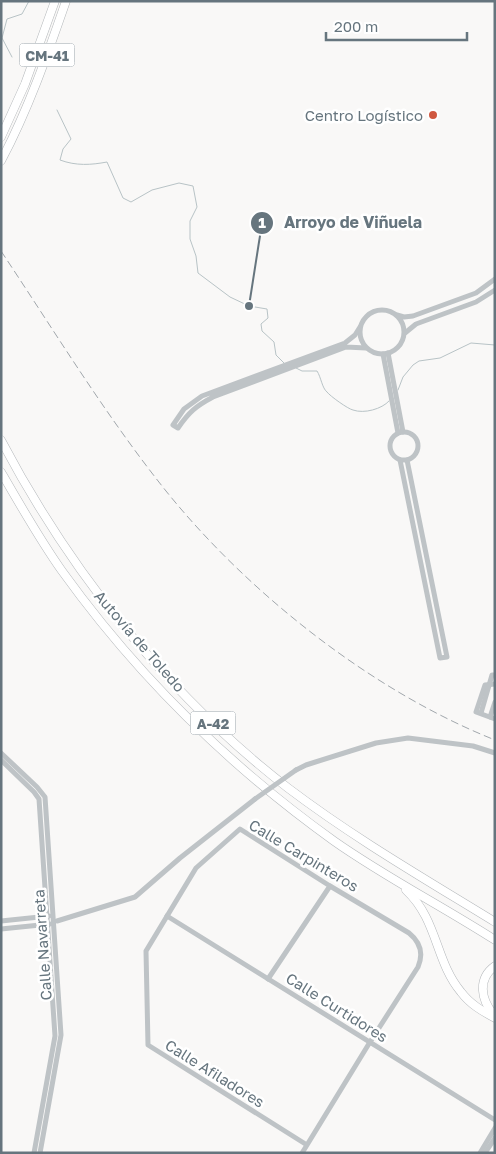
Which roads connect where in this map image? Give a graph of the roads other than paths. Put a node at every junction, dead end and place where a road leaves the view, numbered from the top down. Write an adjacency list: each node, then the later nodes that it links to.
1 (55, 1): 3 (highway, CM-41)
2 (66, 1): 4 (highway, CM-41)
3 (1, 137)
4 (1, 161)
5 (495, 279): 7 (street)
6 (495, 290): 9 (street)
7 (396, 314): 8 (street); 9 (street)
8 (360, 327): 10 (street); 10 (street)
9 (404, 333): 11 (street)
10 (366, 348): 11 (street)
11 (385, 354): 13 (street)
12 (1, 431): 15 (highway)
13 (400, 432): 16 (street); 17 (street)
14 (1, 440): 15 (highway, Autovía de Toledo / A-42)
15 (6, 448): 31 (highway, Autovía de Toledo / A-42)
16 (400, 460): 17 (street); 17 (street)
17 (407, 460)
18 (1, 472): 26 (highway, Autovía de Toledo / A-42)
19 (495, 675): 20 (street)
20 (490, 685): 22 (street)
21 (495, 702): 22 (street)
22 (492, 718)
23 (1, 753): 28 (street, Calle Navarreta)
24 (495, 753): 32 (street, bridge)
25 (1, 760): 28 (street, Calle Navarreta)
26 (402, 884): 34 (highway, Autovía de Toledo / A-42); 37 (highway)
27 (330, 886): 29 (street, Calle Carpinteros); 36 (street); 38 (street, Calle Carpinteros)
28 (50, 916): 30 (street); 32 (street, Calle Navarreta)
29 (166, 916): 36 (street, Calle Curtidores); 42 (street, Calle Afiladores)
30 (1, 921)
31 (495, 922)
32 (53, 923): 33 (street); 43 (street, Calle Navarreta); 44 (street, Calle Navarreta)
33 (1, 929)
34 (495, 940)
35 (495, 966): 37 (highway)
36 (268, 979): 38 (street, Calle Curtidores)
37 (495, 1018)
38 (370, 1042): 39 (street, Calle Curtidores); 42 (street)
39 (495, 1120)
40 (495, 1128): 46 (street)
41 (495, 1138): 47 (street)
42 (307, 1145): 45 (street)
43 (34, 1153)
44 (40, 1153)
45 (302, 1153)
46 (480, 1153)
47 (486, 1153)

